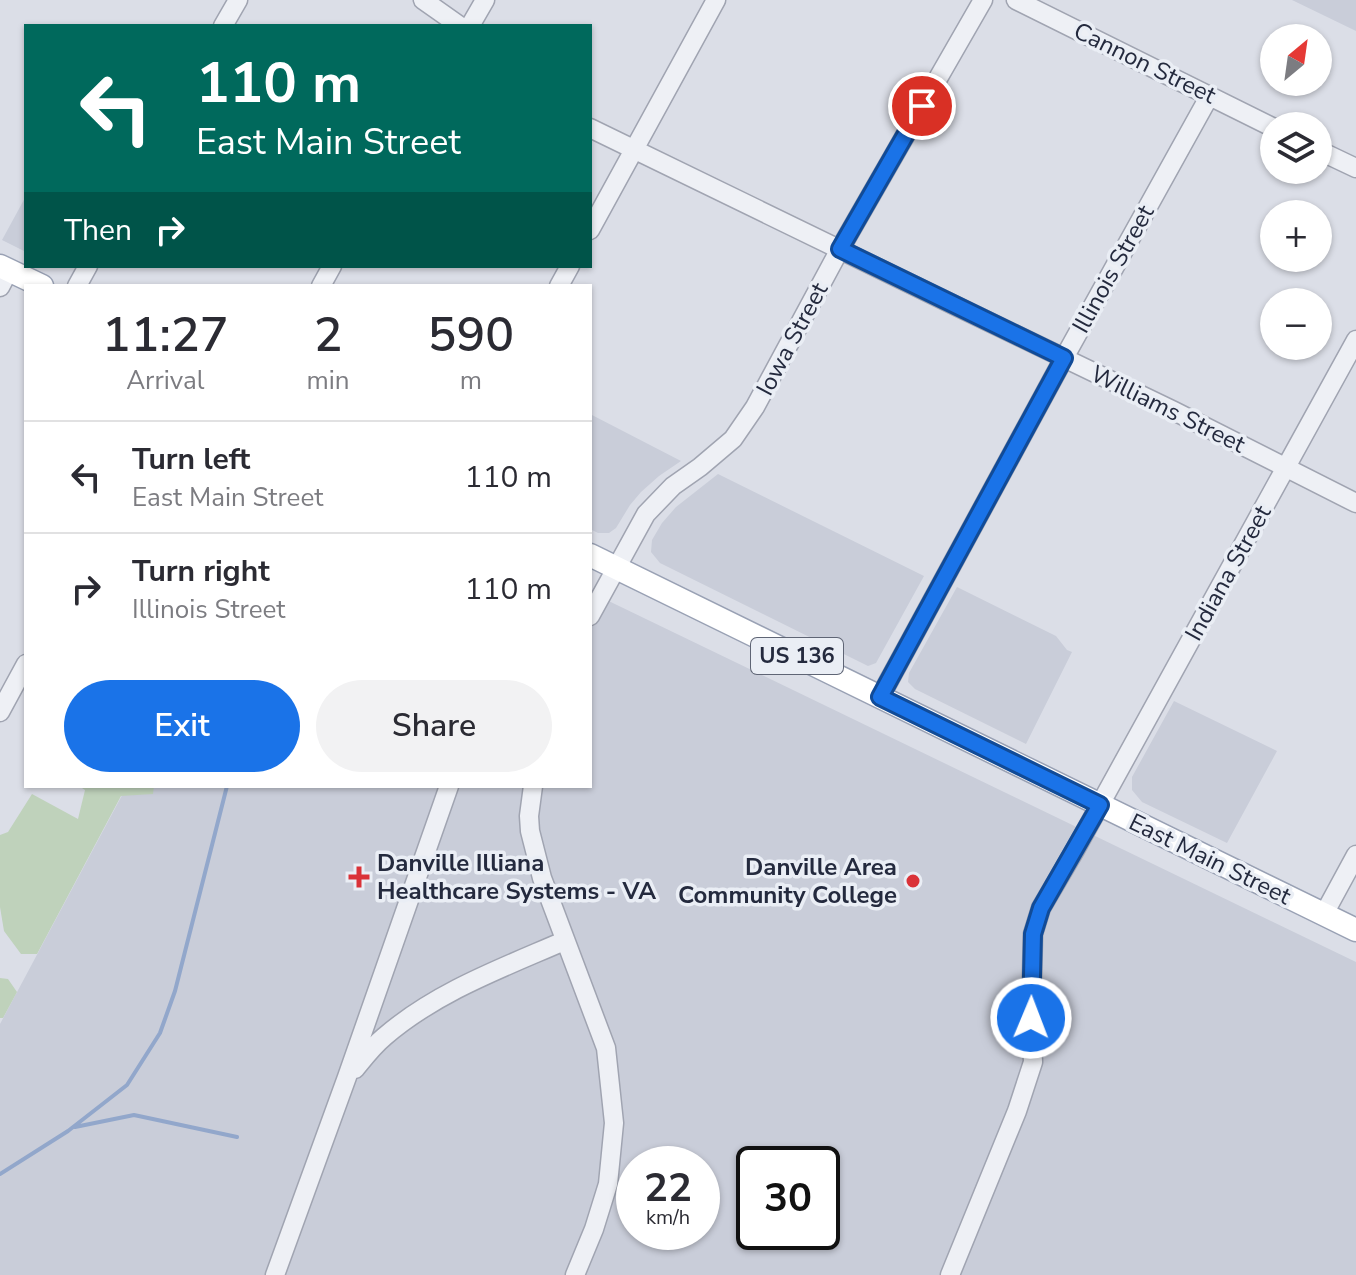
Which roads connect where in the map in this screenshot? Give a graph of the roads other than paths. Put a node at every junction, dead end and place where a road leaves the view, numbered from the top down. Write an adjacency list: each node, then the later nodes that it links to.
1 (238, 0): 7 (street)
2 (423, 0): 8 (street)
3 (485, 0): 9 (street)
4 (716, 0): 13 (street)
5 (983, 0): 17 (street, Iowa Street)
6 (1016, 0): 10 (street, Cannon Street)
7 (224, 24)
8 (457, 24)
9 (471, 24)
10 (1210, 95): 11 (street, Cannon Street); 21 (street, Illinois Street)
11 (1260, 121)
12 (592, 129): 13 (street, Williams Street)
13 (634, 149): 16 (street); 17 (street, Williams Street)
14 (1332, 157): 15 (street)
15 (1356, 168)
16 (592, 226)
17 (840, 249): 21 (street, Williams Street); 25 (street, Iowa Street)
18 (3, 275): 19 (main road)
19 (35, 284)
20 (1356, 340): 22 (street, Indiana Street)
21 (1064, 358): 22 (street, Williams Street); 28 (street, Illinois Street)
22 (1286, 468): 23 (street, Williams Street); 32 (street, Indiana Street)
23 (1356, 503)
24 (592, 556): 25 (main road, East Main Street / US 136)
25 (616, 567): 26 (street, Iowa Street); 28 (main road, East Main Street / US 136)
26 (592, 612)
27 (24, 668): 29 (street)
28 (880, 697): 32 (main road, East Main Street / US 136)
29 (0, 712)
30 (448, 788): 37 (street)
31 (533, 788): 36 (street)
32 (1100, 805): 34 (main road, East Main Street / US 136); 40 (street, Indiana Street)
33 (1356, 855): 34 (street)
34 (1324, 914): 35 (main road, East Main Street / US 136)
35 (1356, 930)
36 (564, 941): 37 (street); 39 (street)
37 (347, 1077): 38 (street)
38 (275, 1275)
39 (575, 1275)
40 (950, 1275)

